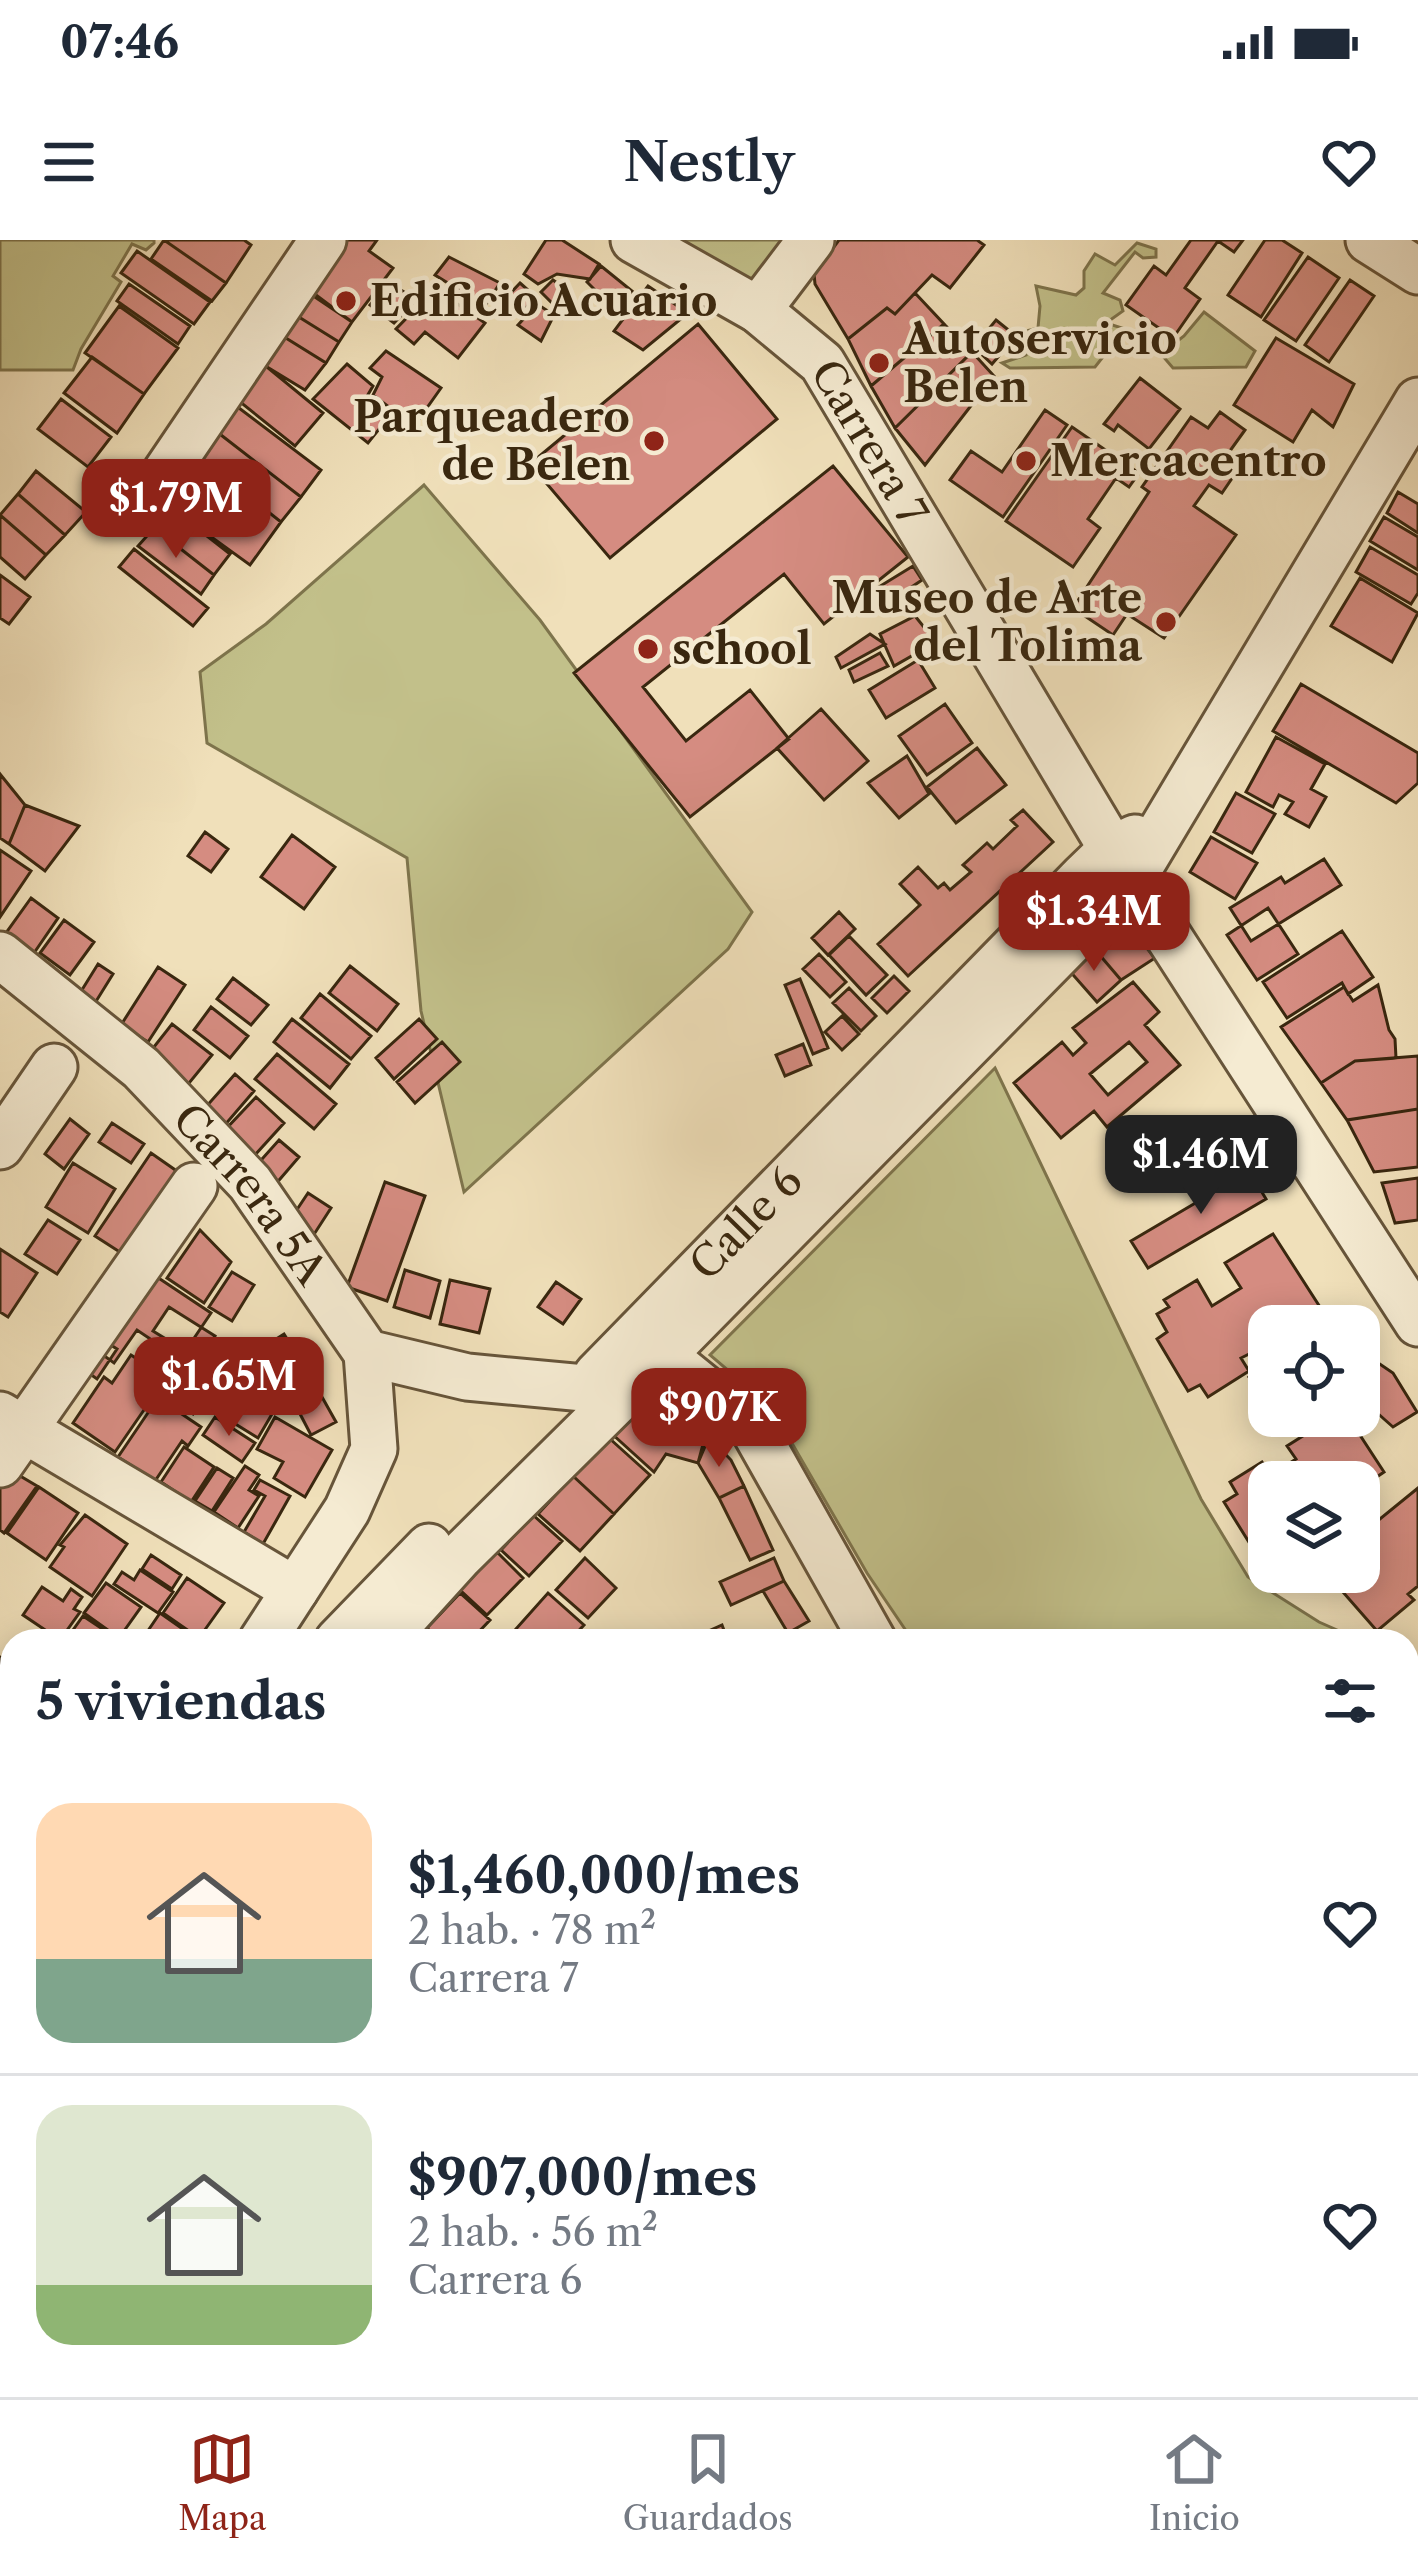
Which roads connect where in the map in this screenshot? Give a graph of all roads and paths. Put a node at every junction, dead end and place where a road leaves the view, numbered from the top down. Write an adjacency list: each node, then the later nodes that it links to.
1 (323, 240): 8 (street)
2 (634, 240): 6 (street, Carrera 7)
3 (811, 240): 6 (street)
4 (1369, 240): 5 (street)
5 (1418, 271)
6 (758, 310): 9 (street, Carrera 7)
7 (1418, 401): 9 (street, Calle 6)
8 (166, 472)
9 (1122, 864): 14 (street, Carrera 7); 16 (street, Calle 6); 17 (street, Calle 6)
10 (0, 956): 15 (street, Carrera 5A)
11 (53, 1067): 12 (street)
12 (0, 1146)
13 (194, 1186): 18 (street)
14 (1418, 1323)
15 (367, 1353): 17 (street); 19 (street)
16 (664, 1355): 17 (street); 22 (street, Calle 6); 23 (street)
17 (584, 1388): 21 (street, Calle 6)
18 (8, 1436): 19 (street)
19 (295, 1589): 20 (street)
20 (270, 1629)
21 (350, 1629)
22 (394, 1629)
23 (866, 1629)

